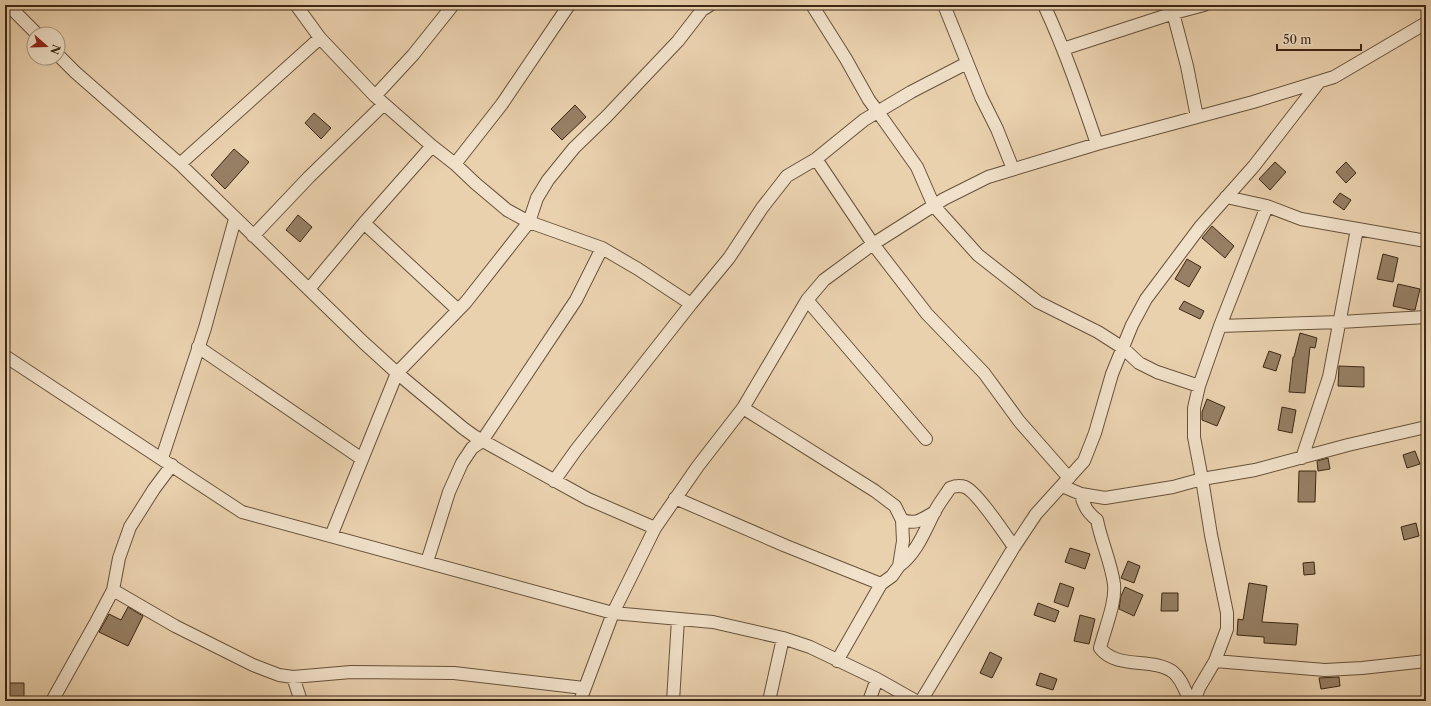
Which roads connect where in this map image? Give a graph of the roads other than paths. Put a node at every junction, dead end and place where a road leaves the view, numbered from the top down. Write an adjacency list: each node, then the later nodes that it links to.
1 (8, 5): 12 (street)
2 (296, 5): 13 (street)
3 (453, 5): 18 (street)
4 (569, 5): 26 (street)
5 (710, 5): 32 (street)
6 (812, 5): 20 (street)
7 (944, 5): 16 (street)
8 (1044, 5): 14 (street)
9 (1204, 5): 10 (street)
10 (1173, 9): 14 (street); 21 (street)
11 (1426, 23): 17 (street)
12 (29, 26)
13 (320, 38): 18 (street); 25 (street)
14 (1063, 50): 22 (street)
15 (66, 63): 25 (street)
16 (967, 63): 20 (street); 27 (street)
17 (1319, 82): 21 (street); 28 (street)
18 (375, 96): 19 (street)
19 (384, 104): 23 (street); 35 (street)
20 (878, 112): 24 (street); 29 (street)
21 (1197, 117): 22 (street)
22 (1097, 144): 27 (street)
23 (432, 146): 26 (street); 33 (street)
24 (816, 159): 37 (street); 41 (street)
25 (180, 164): 31 (street)
26 (455, 164): 32 (street)
27 (1013, 169): 29 (street)
28 (1226, 197): 30 (street); 47 (street)
29 (934, 206): 37 (street); 47 (street)
30 (1267, 206): 34 (street); 45 (street)
31 (235, 219): 35 (street); 46 (street)
32 (529, 222): 38 (street); 42 (street)
33 (364, 223): 39 (street); 42 (street)
34 (1357, 229): 36 (street); 44 (street)
35 (253, 236): 39 (street)
36 (1426, 241)
37 (873, 244): 40 (street); 60 (street)
38 (602, 248): 41 (street); 54 (street)
39 (309, 289): 49 (street)
40 (807, 300): 51 (street); 53 (street)
41 (691, 304): 59 (street)
42 (458, 310): 49 (street)
43 (1426, 317): 44 (street)
44 (1340, 322): 45 (street); 55 (street)
45 (1220, 326): 50 (street)
46 (198, 347): 56 (street); 57 (street)
47 (1123, 348): 50 (street); 60 (street)
48 (5, 356): 57 (street)
49 (397, 373): 54 (street); 56 (street)
50 (1199, 386): 58 (street)
51 (744, 408): 62 (street); 64 (street)
52 (1426, 427): 55 (street)
53 (926, 439)
54 (482, 441): 59 (street); 68 (street)
55 (1302, 458): 58 (street)
56 (362, 459): 66 (street)
57 (167, 462): 66 (street); 71 (street)
58 (1202, 479): 61 (street); 76 (street)
59 (554, 481): 65 (street)
60 (1065, 482): 61 (street); 67 (street)
61 (1081, 494): 89 (street)
62 (675, 498): 65 (street); 70 (street)
63 (935, 512): 64 (street); 67 (street); 69 (street)
64 (902, 520): 69 (street)
65 (654, 528): 72 (street)
66 (331, 536): 68 (street)
67 (1014, 547): 88 (street)
68 (427, 562): 72 (street)
69 (899, 566): 70 (street)
70 (881, 584): 75 (street)
71 (113, 590): 78 (street); 81 (street)
72 (612, 613): 73 (street); 80 (street)
73 (678, 619): 74 (street); 84 (street)
74 (783, 638): 75 (street); 85 (street)
75 (837, 661): 79 (street)
76 (1215, 661): 77 (street); 90 (street)
77 (1426, 661)
78 (293, 677): 80 (street); 82 (street)
79 (877, 679): 86 (street); 87 (street)
80 (584, 688): 83 (street)
81 (52, 701)
82 (301, 701)
83 (580, 701)
84 (673, 701)
85 (769, 701)
86 (869, 701)
87 (916, 701)
88 (921, 701)
89 (1190, 701)
90 (1194, 701)

